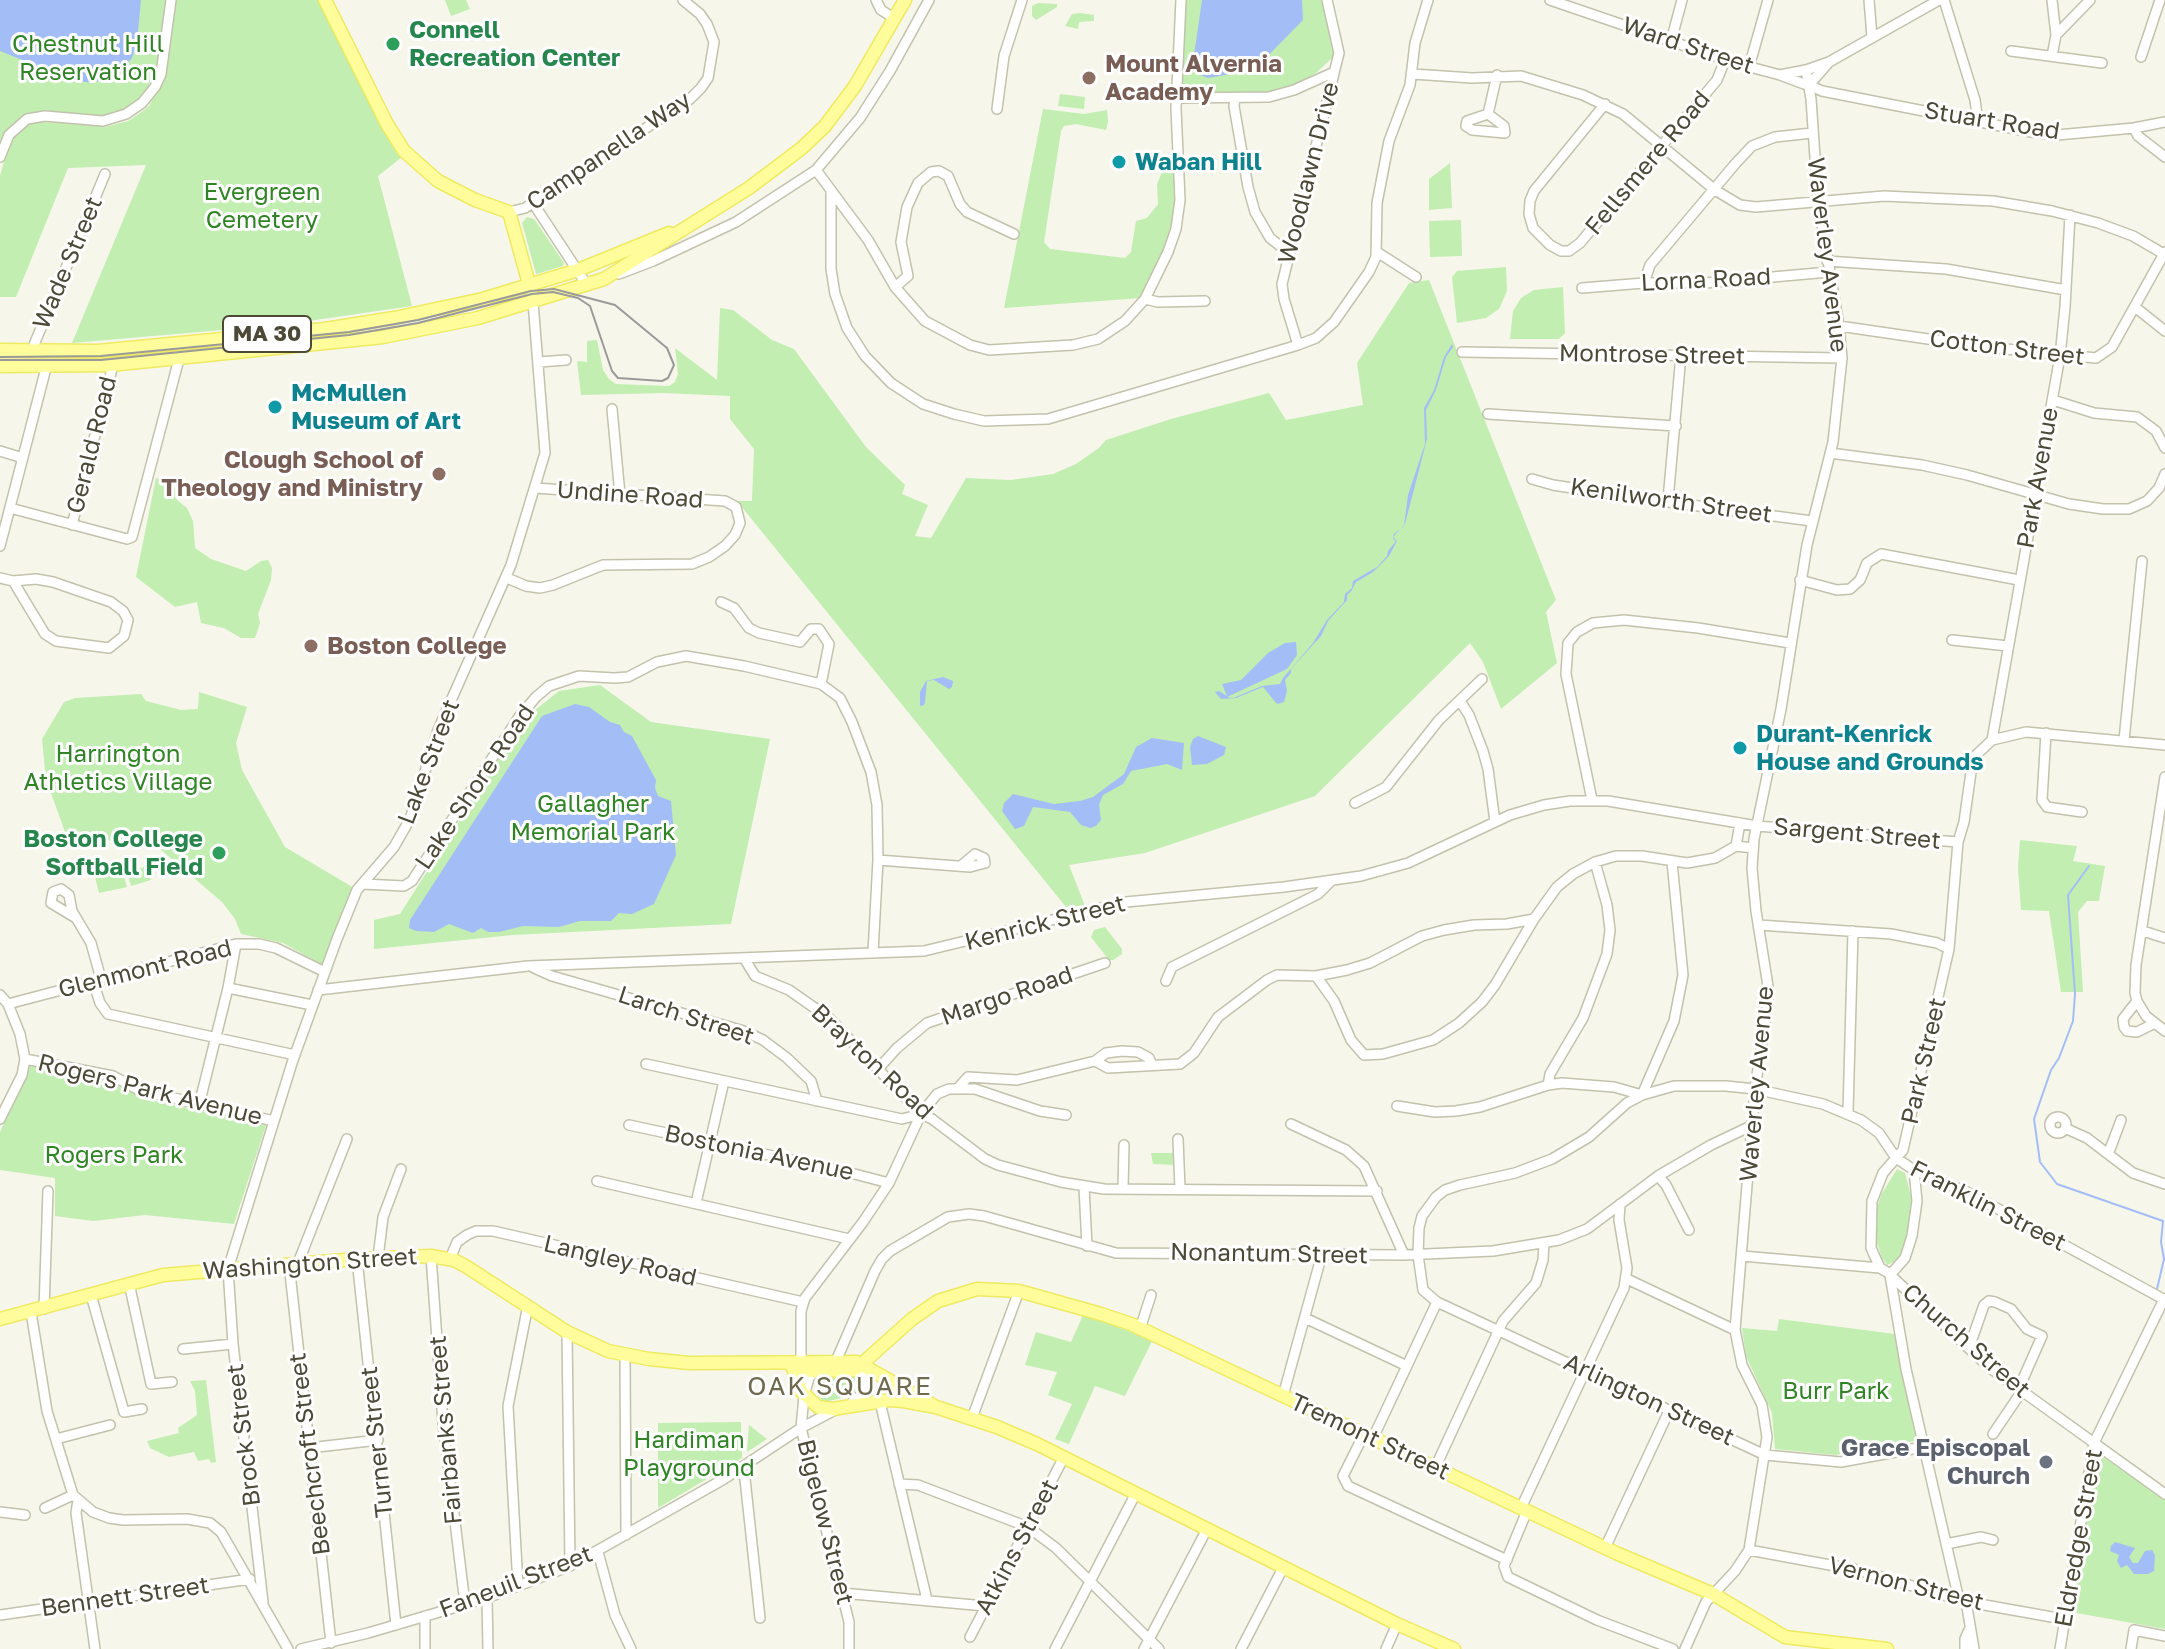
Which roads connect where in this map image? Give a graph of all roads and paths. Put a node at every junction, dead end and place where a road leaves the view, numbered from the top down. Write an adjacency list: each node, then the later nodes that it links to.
1 (171, 0): 46 (street)
2 (325, 0): 54 (main road)
3 (683, 0): 53 (street, Campanella Way)
4 (876, 0): 19 (street)
5 (905, 0): 19 (main road, MA 30)
6 (929, 0): 48 (street)
7 (1022, 0): 39 (street)
8 (1181, 0): 36 (street)
9 (1327, 0): 31 (street, Woodlawn Drive)
10 (1428, 0): 32 (street)
11 (1553, 0): 22 (street, Ward Street)
12 (1682, 0): 22 (street)
13 (1768, 0): 29 (street)
14 (1869, 0): 21 (street)
15 (1941, 0): 21 (street, Ward Street); 41 (street)
16 (2052, 0): 20 (street)
17 (2090, 0): 20 (street)
18 (2160, 0): 25 (street)
19 (894, 18): 56 (main road, MA 30)
20 (2056, 35): 24 (street)
21 (1872, 37): 27 (street, Ward Street)
22 (1671, 41): 26 (street, Ward Street)
23 (2011, 51): 24 (street)
24 (2052, 56): 28 (street)
25 (2141, 57)
26 (1725, 60): 29 (street, Ward Street); 45 (street, Fellsmere Road)
27 (1829, 62): 30 (street, Ward Street); 35 (street, Ward Street)
28 (2102, 63)
29 (1749, 67): 34 (street, Ward Street)
30 (1806, 70): 34 (street, Ward Street); 35 (street, Waverley Avenue)
31 (1332, 73): 37 (street); 58 (street, Woodlawn Drive)
32 (1413, 74): 33 (street); 59 (street)
33 (1497, 75): 38 (street); 40 (street)
34 (1780, 75): 35 (street, Ward Street)
35 (1809, 85): 41 (street, Stuart Road); 44 (street, Waverley Avenue)
36 (1177, 98): 37 (street); 72 (street)
37 (1235, 98): 58 (street)
38 (1605, 104): 45 (street); 45 (street, Fellsmere Road)
39 (997, 109)
40 (1488, 114)
41 (1978, 122): 43 (street, Stuart Road)
42 (2165, 122): 43 (street, Stuart Road)
43 (2134, 128): 47 (street)
44 (1812, 133): 50 (street); 52 (street, Waverley Avenue)
45 (1663, 146): 50 (street)
46 (0, 157)
47 (2165, 157)
48 (816, 170): 51 (street); 65 (street)
49 (105, 174): 81 (street, Wade Street)
50 (1715, 190): 52 (street); 66 (street)
51 (831, 191): 69 (street); 78 (street)
52 (1818, 201): 55 (street); 61 (street, Waverley Avenue)
53 (533, 203): 54 (street, Campanella Way); 62 (street)
54 (509, 212): 67 (main road, Lake Street)
55 (2070, 215): 60 (street); 71 (street, Park Avenue)
56 (697, 220): 62 (main road, MA 30); 65 (main road, MA 30)
57 (1014, 234): 69 (street)
58 (1290, 248): 78 (street, Woodlawn Drive)
59 (1377, 252): 64 (street); 78 (street)
60 (2164, 258): 75 (street, Cotton Street)
61 (1827, 261): 63 (street, Waverley Avenue); 71 (street)
62 (578, 270): 67 (main road, MA 30); 68 (street)
63 (1829, 272): 66 (street, Lorna Road); 76 (street, Waverley Avenue)
64 (1416, 277)
65 (604, 279): 68 (main road, MA 30)
66 (1644, 283): 70 (street, Lorna Road)
67 (530, 284): 74 (main road, Lake Street); 79 (main road, MA 30)
68 (587, 285): 74 (main road, MA 30)
69 (895, 287): 72 (street)
70 (1582, 288)
71 (2066, 290): 84 (street, Park Avenue)
72 (1145, 299): 73 (street)
73 (1205, 301)
74 (533, 302): 86 (main road, MA 30); 89 (street, Lake Street)
75 (2135, 307): 77 (street); 84 (street, Cotton Street)
76 (1839, 326): 84 (street, Cotton Street); 85 (street, Waverley Avenue)
77 (2165, 331)
78 (1298, 345)
79 (145, 346): 81 (main road, MA 30); 88 (main road)
80 (0, 350): 81 (main road, MA 30)
81 (31, 352)
82 (1462, 352): 83 (street, Montrose Street)
83 (1681, 355): 85 (street, Montrose Street); 96 (street)
84 (2060, 356): 93 (street, Park Avenue)
85 (1842, 358): 99 (street, Waverley Avenue)
86 (179, 359): 88 (main road, MA 30); 109 (street)
87 (566, 360): 89 (street)
88 (147, 362): 90 (main road, MA 30)
89 (539, 362): 103 (street, Lake Street)
90 (113, 365): 92 (main road, MA 30); 109 (street, Gerald Road)
91 (0, 366): 92 (main road, MA 30)
92 (46, 368): 100 (street)
93 (2053, 400): 97 (street); 104 (street, Park Avenue)
94 (612, 409): 105 (street)
95 (1488, 414): 96 (street)
96 (1676, 426): 106 (street)
97 (2165, 448)
98 (0, 451): 100 (street)
99 (1830, 453): 104 (street); 108 (street, Waverley Avenue)
100 (23, 458): 107 (street)
101 (2165, 474): 104 (street)
102 (1532, 479): 106 (street, Kenilworth Street)
103 (535, 488): 105 (street, Undine Road); 114 (street, Lake Street)
104 (2035, 494): 116 (street, Park Avenue)
105 (620, 495): 114 (street, Undine Road)
106 (1668, 500): 108 (street, Kenilworth Street)
107 (10, 508): 109 (street); 110 (street)
108 (1812, 521): 115 (street, Waverley Avenue)
109 (72, 525)
110 (3, 527): 111 (street)
111 (0, 546)
112 (2142, 561): 127 (street)
113 (0, 578): 117 (street)
114 (507, 578): 146 (street, Lake Street)
115 (1800, 580): 116 (street); 120 (street, Waverley Avenue)
116 (2019, 580): 121 (street, Park Avenue)
117 (13, 581): 117 (street)
118 (721, 602): 123 (street)
119 (1952, 640): 121 (street)
120 (1790, 643): 130 (street); 135 (street, Waverley Avenue)
121 (2008, 646): 126 (street, Park Avenue)
122 (1482, 679): 124 (street)
123 (821, 684): 139 (street); 146 (street, Lake Shore Road)
124 (1460, 701): 131 (street); 133 (street)
125 (2046, 733): 126 (street); 127 (street); 132 (street)
126 (1992, 740): 136 (street, Sargent Street)
127 (2124, 740): 128 (street)
128 (2165, 745)
129 (2165, 777): 142 (street)
130 (1592, 800): 133 (street, Kenrick Street); 134 (street, Kenrick Street)
131 (1355, 803)
132 (2082, 812)
133 (1495, 822): 145 (street, Kenrick Street)
134 (1740, 823): 135 (street, Kenrick Street); 137 (street)
135 (1757, 826): 136 (street, Sargent Street); 138 (street, Waverley Avenue)
136 (1958, 842): 156 (street, Park Street)
137 (1736, 846): 138 (street); 141 (street)
138 (1753, 848): 150 (street, Waverley Avenue)
139 (878, 860): 143 (street); 157 (street)
140 (1595, 862): 141 (street); 148 (street); 183 (street)
141 (1672, 862): 186 (street)
142 (2152, 862): 144 (street); 152 (street)
143 (962, 865)
144 (2165, 865)
145 (1331, 881): 157 (street, Kenrick Street); 165 (street)
146 (363, 884): 161 (street, Lake Street)
147 (76, 918): 164 (street)
148 (1534, 919): 149 (street); 153 (street)
149 (1516, 923): 153 (street); 162 (street)
150 (1759, 925): 151 (street); 185 (street, Waverley Avenue)
151 (1853, 931): 156 (street); 190 (street)
152 (2143, 931): 154 (street); 170 (street)
153 (1525, 936): 169 (street)
154 (2165, 938)
155 (236, 944): 161 (street, Glenmont Road); 164 (street, Glenmont Road); 166 (street)
156 (1949, 949): 205 (street, Park Street)
157 (873, 952): 158 (street, Kenrick Street)
158 (744, 958): 160 (street, Kenrick Street); 181 (street, Brayton Road)
159 (1105, 963): 181 (street, Margo Road)
160 (528, 966): 167 (street, Kenrick Street); 187 (street, Larch Street)
161 (325, 972): 167 (street, Lake Street)
162 (1336, 973): 163 (street); 169 (street)
163 (1316, 976): 169 (street); 180 (street)
164 (97, 980): 171 (street, Glenmont Road); 175 (street)
165 (1166, 981)
166 (228, 988): 172 (street); 175 (street)
167 (318, 990): 172 (street, Lake Street)
168 (0, 995): 171 (street)
169 (1334, 1001)
170 (2137, 1001): 173 (street); 173 (street)
171 (8, 1004): 177 (street)
172 (312, 1005): 176 (street, Lake Street)
173 (2153, 1024): 174 (street)
174 (2165, 1031)
175 (215, 1038): 176 (street); 188 (street)
176 (295, 1055): 195 (street, Lake Street)
177 (25, 1059): 188 (street, Rogers Park Avenue); 193 (street)
178 (1095, 1061): 180 (street); 180 (street); 184 (street)
179 (646, 1064): 182 (street)
180 (1152, 1065)
181 (878, 1069): 191 (street, Brayton Road)
182 (724, 1081): 187 (street); 202 (street)
183 (1548, 1085): 186 (street, Franklin Street); 189 (street, Franklin Street)
184 (957, 1089): 191 (street); 192 (street)
185 (1755, 1089): 186 (street, Franklin Street); 190 (street, Franklin Street); 198 (street, Waverley Avenue)
186 (1642, 1095): 227 (street)
187 (817, 1101): 191 (street)
188 (199, 1105): 195 (street, Rogers Park Avenue)
189 (1397, 1106)
190 (1848, 1112): 205 (street, Franklin Street)
191 (921, 1114): 210 (street); 212 (street, Brayton Road)
192 (1066, 1115)
193 (0, 1117)
194 (2121, 1120): 204 (street)
195 (274, 1121): 235 (street, Lake Street)
196 (1291, 1124): 216 (street)
197 (629, 1125): 202 (street, Bostonia Avenue)
198 (1753, 1125): 208 (street, Nonantum Street); 229 (street, Waverley Avenue)
199 (2067, 1129): 204 (street)
200 (347, 1139): 233 (street)
201 (1178, 1139): 214 (street)
202 (710, 1143): 210 (street, Bostonia Avenue); 217 (street)
203 (1124, 1145): 213 (street)
204 (2109, 1152): 211 (street)
205 (1896, 1158): 207 (street, Franklin Street); 234 (street, Park Street)
206 (401, 1169): 230 (street)
207 (1914, 1170): 236 (street); 242 (street, Franklin Street)
208 (1658, 1176): 218 (street, Nonantum Street); 220 (street)
209 (597, 1181): 217 (street)
210 (889, 1183): 222 (street)
211 (2165, 1184)
212 (1084, 1187): 213 (street, Brayton Road); 224 (street)
213 (1123, 1189): 214 (street, Brayton Road)
214 (1180, 1189): 216 (street, Brayton Road)
215 (48, 1191): 246 (street)
216 (1377, 1191): 226 (street)
217 (696, 1203): 222 (street)
218 (1620, 1204): 219 (street, Nonantum Street); 221 (street)
219 (1598, 1222): 221 (street); 223 (street, Nonantum Street)
220 (1689, 1230)
221 (1620, 1231): 237 (street)
222 (849, 1239): 243 (street)
223 (1544, 1243): 227 (street, Nonantum Street); 250 (street)
224 (1087, 1246): 225 (street, Nonantum Street); 257 (street, Nonantum Street)
225 (1322, 1254): 226 (street, Nonantum Street); 247 (street)
226 (1404, 1255): 227 (street, Nonantum Street)
227 (1418, 1255): 244 (street)
228 (431, 1256): 230 (main road, Washington Street); 232 (main road, Washington Street); 317 (street, Fairbanks Street)
229 (1742, 1256): 234 (street, Church Street); 251 (street, Waverley Avenue)
230 (378, 1258): 231 (main road, Washington Street)
231 (357, 1259): 233 (main road, Washington Street); 278 (street, Turner Street)
232 (450, 1259): 243 (street, Langley Road); 245 (main road, Washington Street)
233 (294, 1264): 235 (main road, Washington Street); 281 (street, Beechcroft Street)
234 (1880, 1268): 236 (street, Church Street)
235 (228, 1269): 238 (main road, Washington Street); 253 (street, Brock Street)
236 (1890, 1275): 254 (street, Church Street); 280 (street)
237 (1627, 1279): 251 (street); 261 (street)
238 (129, 1283): 240 (main road, Washington Street); 263 (street)
239 (1019, 1291): 249 (main road, Tremont Street); 258 (main road, Tremont Street); 272 (street)
240 (91, 1295): 246 (main road, Washington Street); 270 (street)
241 (1151, 1295): 249 (street)
242 (2165, 1300): 279 (street, Eldredge Street)
243 (803, 1302): 259 (street)
244 (1437, 1302): 250 (street, Arlington Street); 260 (street)
245 (528, 1305): 252 (main road, Washington Street); 308 (street)
246 (38, 1310): 248 (main road, Washington Street); 277 (street)
247 (1305, 1318): 260 (street); 266 (street)
248 (0, 1319)
249 (1140, 1329): 266 (main road, Tremont Street)
250 (1499, 1329): 261 (street, Arlington Street); 284 (street)
251 (1735, 1330): 282 (street, Waverley Avenue)
252 (567, 1332): 256 (main road, Washington Street); 303 (street)
253 (233, 1344): 255 (street); 315 (street, Brock Street)
254 (1969, 1348): 264 (street, Church Street); 264 (street)
255 (183, 1349)
256 (625, 1355): 259 (main road, Washington Street); 296 (street)
257 (836, 1361): 258 (main road, Washington Street); 259 (main road, Washington Street)
258 (862, 1365): 259 (main road, Washington Street); 262 (main road, Washington Street); 269 (street)
259 (801, 1366): 265 (main road); 265 (street)
260 (1407, 1366): 276 (street)
261 (1586, 1371): 271 (street, Arlington Street); 291 (street)
262 (887, 1381): 267 (main road); 268 (main road, Washington Street)
263 (172, 1382)
264 (2020, 1390): 275 (street); 279 (street, Church Street)
265 (804, 1396): 269 (main road); 274 (street, Bigelow Street)
266 (1283, 1396): 276 (main road, Tremont Street)
267 (880, 1402): 268 (main road, Faneuil Street); 269 (main road, Faneuil Street); 286 (street)
268 (936, 1407): 272 (main road)
269 (843, 1408): 274 (street, Faneuil Street)
270 (142, 1409)
271 (1669, 1411): 282 (street, Arlington Street); 299 (street)
272 (972, 1418): 283 (main road)
273 (110, 1425): 277 (street)
274 (801, 1428): 285 (street, Faneuil Street); 309 (street, Bigelow Street)
275 (1993, 1434)
276 (1368, 1436): 284 (main road, Tremont Street); 302 (street)
277 (56, 1439): 289 (street)
278 (378, 1440): 281 (street); 324 (street, Turner Street)
279 (2094, 1443): 288 (street, Church Street); 322 (street, Eldredge Street)
280 (1923, 1447): 282 (street, Arlington Street); 298 (street)
281 (309, 1448): 329 (street, Beechcroft Street)
282 (1765, 1455): 300 (street, Waverley Avenue)
283 (1064, 1457): 287 (main road); 294 (street, Atkins Street)
284 (1435, 1468): 291 (main road, Tremont Street)
285 (741, 1469): 296 (street, Faneuil Street); 321 (street)
286 (899, 1484): 294 (street); 313 (street)
287 (1136, 1493): 295 (main road); 306 (street)
288 (2165, 1494)
289 (76, 1498): 290 (street); 305 (street); 316 (street)
290 (45, 1508)
291 (1524, 1509): 299 (main road, Tremont Street); 302 (street)
292 (0, 1512): 293 (street)
293 (25, 1515)
294 (1028, 1527): 306 (street); 318 (street, Atkins Street)
295 (1207, 1529): 304 (main road); 328 (street)
296 (626, 1535): 301 (street, Faneuil Street)
297 (1993, 1540): 298 (street)
298 (1946, 1544): 307 (street)
299 (1605, 1548): 310 (main road, Tremont Street)
300 (1749, 1550): 310 (street, Waverley Avenue); 311 (street, Vernon Street)
301 (598, 1552): 303 (street, Faneuil Street); 335 (street)
302 (1507, 1560): 343 (street)
303 (570, 1566): 308 (street, Faneuil Street)
304 (1284, 1566): 323 (main road); 340 (street)
305 (250, 1579): 315 (street); 316 (street, Bennett Street)
306 (1091, 1581): 328 (street); 337 (street)
307 (1953, 1584): 311 (street); 314 (street)
308 (518, 1586): 312 (street, Faneuil Street)
309 (842, 1593): 313 (street); 336 (street, Bigelow Street)
310 (1713, 1594): 344 (street, Waverley Avenue); 345 (main road, Tremont Street)
311 (1941, 1594): 314 (street, Vernon Street)
312 (487, 1598): 317 (street, Faneuil Street); 334 (street)
313 (927, 1600): 318 (street)
314 (1962, 1600): 322 (street, Vernon Street); 325 (street)
315 (263, 1602): 331 (street)
316 (89, 1603): 319 (street, Bennett Street); 330 (street)
317 (465, 1604): 320 (street, Faneuil Street)
318 (985, 1606): 327 (street, Atkins Street)
319 (0, 1615)
320 (425, 1616): 324 (street, Faneuil Street); 333 (street)
321 (760, 1618)
322 (2063, 1619): 348 (street, Eldredge Street)
323 (1397, 1624): 341 (street); 342 (main road)
324 (396, 1625): 329 (street, Faneuil Street)
325 (1969, 1630): 346 (street); 347 (street)
326 (2165, 1636): 349 (street)
327 (970, 1637)
328 (1149, 1639): 338 (street); 339 (street)
329 (331, 1643): 332 (street, Faneuil Street)
330 (95, 1649)
331 (288, 1649)
332 (301, 1649)
333 (425, 1649)
334 (488, 1649)
335 (631, 1649)
336 (849, 1649)
337 (1055, 1649)
338 (1144, 1649)
339 (1159, 1649)
340 (1241, 1649)
341 (1386, 1649)
342 (1454, 1649)
343 (1673, 1649)
344 (1685, 1649)
345 (1885, 1649)
346 (1965, 1649)
347 (1974, 1649)
348 (2060, 1649)
349 (2131, 1649)

